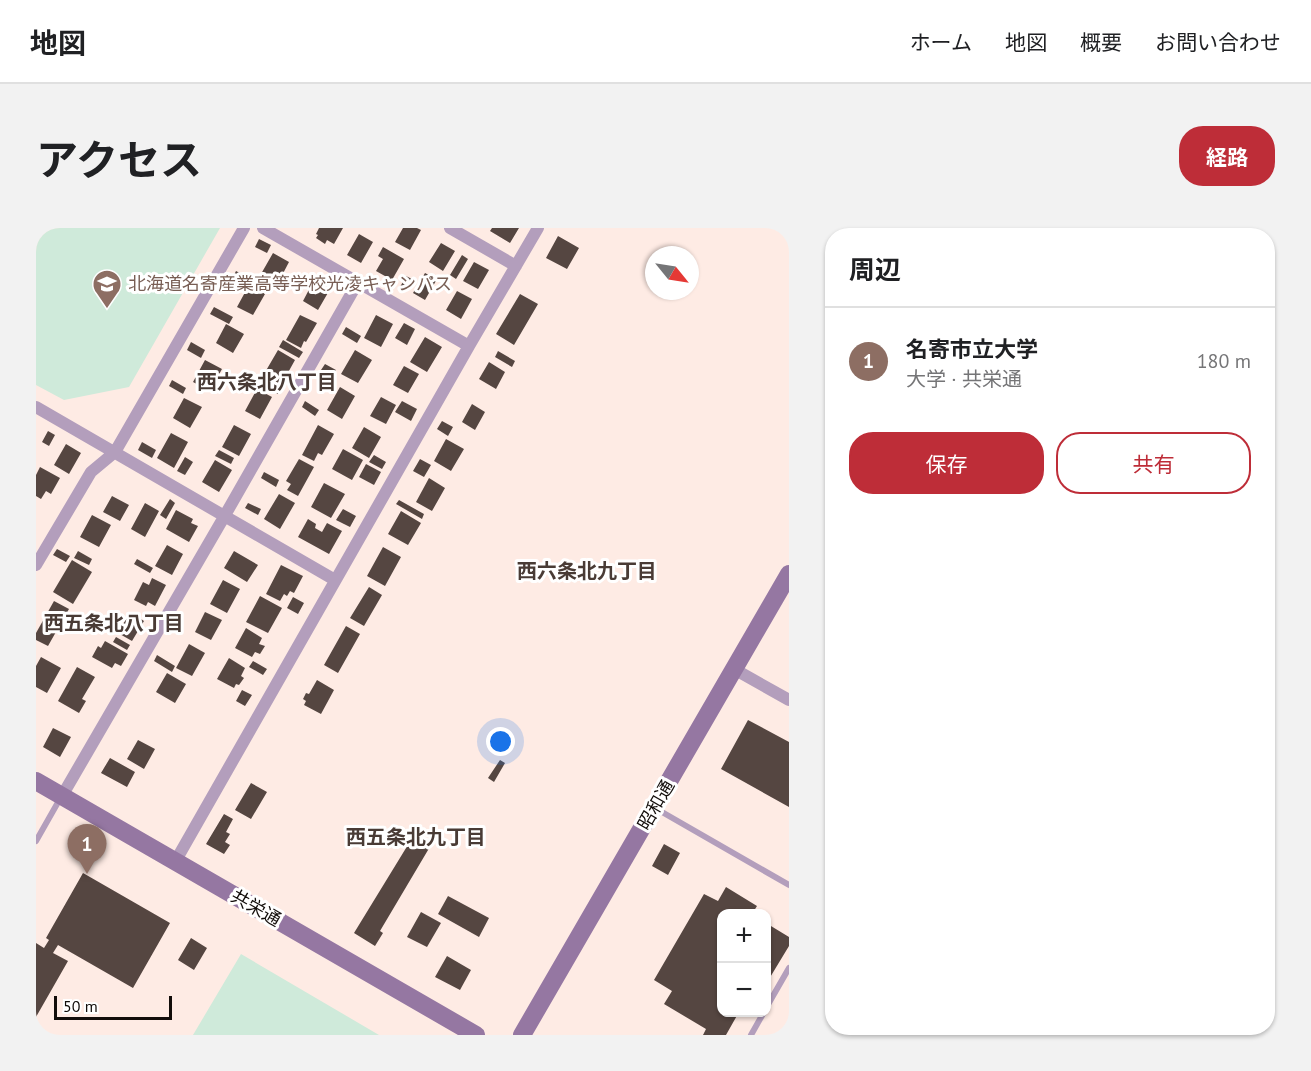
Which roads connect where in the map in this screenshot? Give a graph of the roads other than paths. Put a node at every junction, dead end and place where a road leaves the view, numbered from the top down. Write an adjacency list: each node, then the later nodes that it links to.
1 (244, 228): 9 (street)
2 (263, 228): 6 (street)
3 (450, 228): 5 (street)
4 (538, 228): 5 (street)
5 (516, 266): 7 (street)
6 (358, 282): 7 (street); 10 (street)
7 (469, 346): 13 (street)
8 (36, 407): 9 (street)
9 (115, 452): 10 (street); 11 (street)
10 (225, 517): 13 (street); 17 (street)
11 (36, 565)
12 (789, 574): 14 (street, 昭和通)
13 (335, 580): 20 (street)
14 (734, 669): 15 (street); 18 (street, 昭和通)
15 (789, 700)
16 (36, 781): 17 (street, 共栄通)
17 (62, 796): 19 (lane); 20 (street, 共栄通)
18 (654, 808): 21 (lane); 26 (street, 昭和通)
19 (36, 840)
20 (175, 862): 25 (street, 共栄通)
21 (789, 885)
22 (789, 968): 23 (lane)
23 (771, 999)
24 (761, 1017): 27 (lane)
25 (476, 1035)
26 (522, 1035)
27 (751, 1035)

